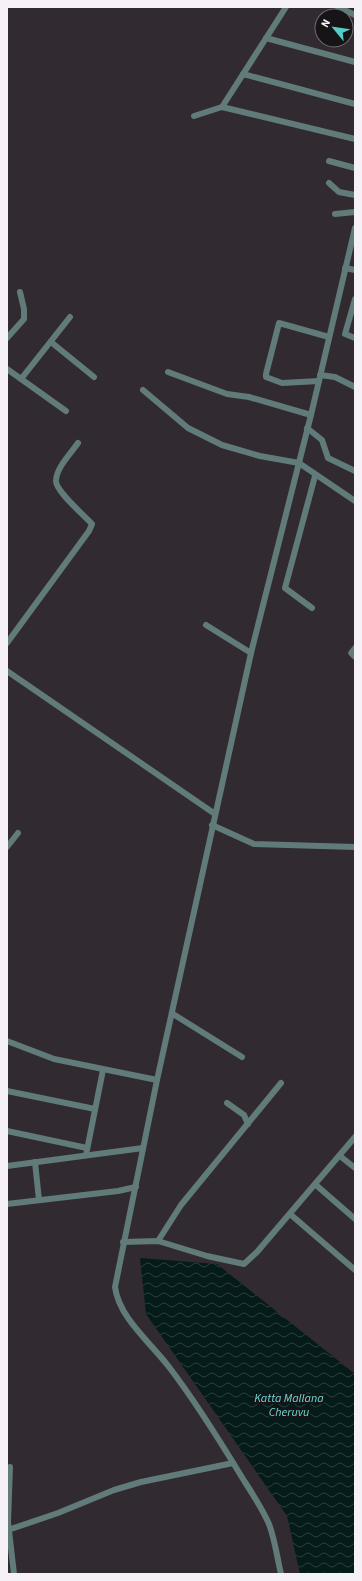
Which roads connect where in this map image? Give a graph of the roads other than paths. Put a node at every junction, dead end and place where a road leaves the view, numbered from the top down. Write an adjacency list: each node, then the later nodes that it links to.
1 (286, 7): 4 (street)
2 (338, 7): 3 (street)
3 (355, 15)
4 (266, 38): 5 (street); 6 (street)
5 (355, 62)
6 (243, 74): 7 (street); 8 (street)
7 (355, 104)
8 (222, 107): 9 (street); 10 (street)
9 (194, 116)
10 (355, 139)
11 (329, 161): 12 (street)
12 (355, 168)
13 (329, 183): 14 (street)
14 (355, 195)
15 (355, 212): 16 (street)
16 (335, 214)
17 (355, 228): 18 (street)
18 (353, 244): 19 (street)
19 (345, 268): 20 (street); 24 (street)
20 (355, 270)
21 (20, 292): 25 (street)
22 (355, 299): 26 (street)
23 (70, 317): 27 (street)
24 (329, 337): 31 (street); 31 (street)
25 (7, 338)
26 (355, 338)
27 (51, 342): 30 (street); 32 (street)
28 (7, 370): 32 (street)
29 (168, 372): 36 (street)
30 (94, 376)
31 (320, 378): 33 (street); 36 (street)
32 (21, 379): 35 (street)
33 (355, 387)
34 (143, 390): 39 (street)
35 (66, 411)
36 (311, 415): 37 (street)
37 (307, 428): 39 (street); 40 (street)
38 (78, 443): 45 (street)
39 (299, 464): 41 (street); 47 (street)
40 (355, 471)
41 (315, 476): 42 (street); 43 (street)
42 (355, 501)
43 (312, 608)
44 (206, 625): 47 (street)
45 (7, 643)
46 (355, 648): 48 (street)
47 (251, 654): 50 (street)
48 (355, 657)
49 (7, 671): 50 (street)
50 (215, 814): 51 (street)
51 (212, 825): 54 (street); 55 (street)
52 (18, 833): 53 (street)
53 (7, 847)
54 (355, 847)
55 (173, 1014): 57 (street); 59 (street)
56 (7, 1041): 58 (street)
57 (242, 1057)
58 (102, 1070): 59 (street); 63 (street)
59 (157, 1080): 68 (street)
60 (281, 1083): 64 (street)
61 (7, 1091): 63 (street)
62 (227, 1103): 64 (street)
63 (95, 1109): 67 (street)
64 (248, 1124): 80 (street)
65 (7, 1131): 67 (street)
66 (355, 1137): 70 (street)
67 (87, 1148): 69 (street)
68 (143, 1148): 69 (street); 75 (street)
69 (86, 1155): 71 (street)
70 (340, 1156): 73 (street); 74 (street)
71 (35, 1162): 72 (street); 76 (street)
72 (7, 1166)
73 (355, 1168)
74 (316, 1185): 78 (street); 79 (street)
75 (136, 1187): 76 (street); 81 (street)
76 (39, 1200): 77 (street)
77 (7, 1204)
78 (290, 1214): 80 (street); 82 (street)
79 (355, 1219)
80 (158, 1241): 81 (street)
81 (123, 1242): 83 (street)
82 (355, 1270)
83 (234, 1463): 85 (street); 88 (street)
84 (10, 1467): 85 (street)
85 (8, 1530): 86 (street)
86 (9, 1552): 87 (street)
87 (14, 1574)
88 (281, 1574)

